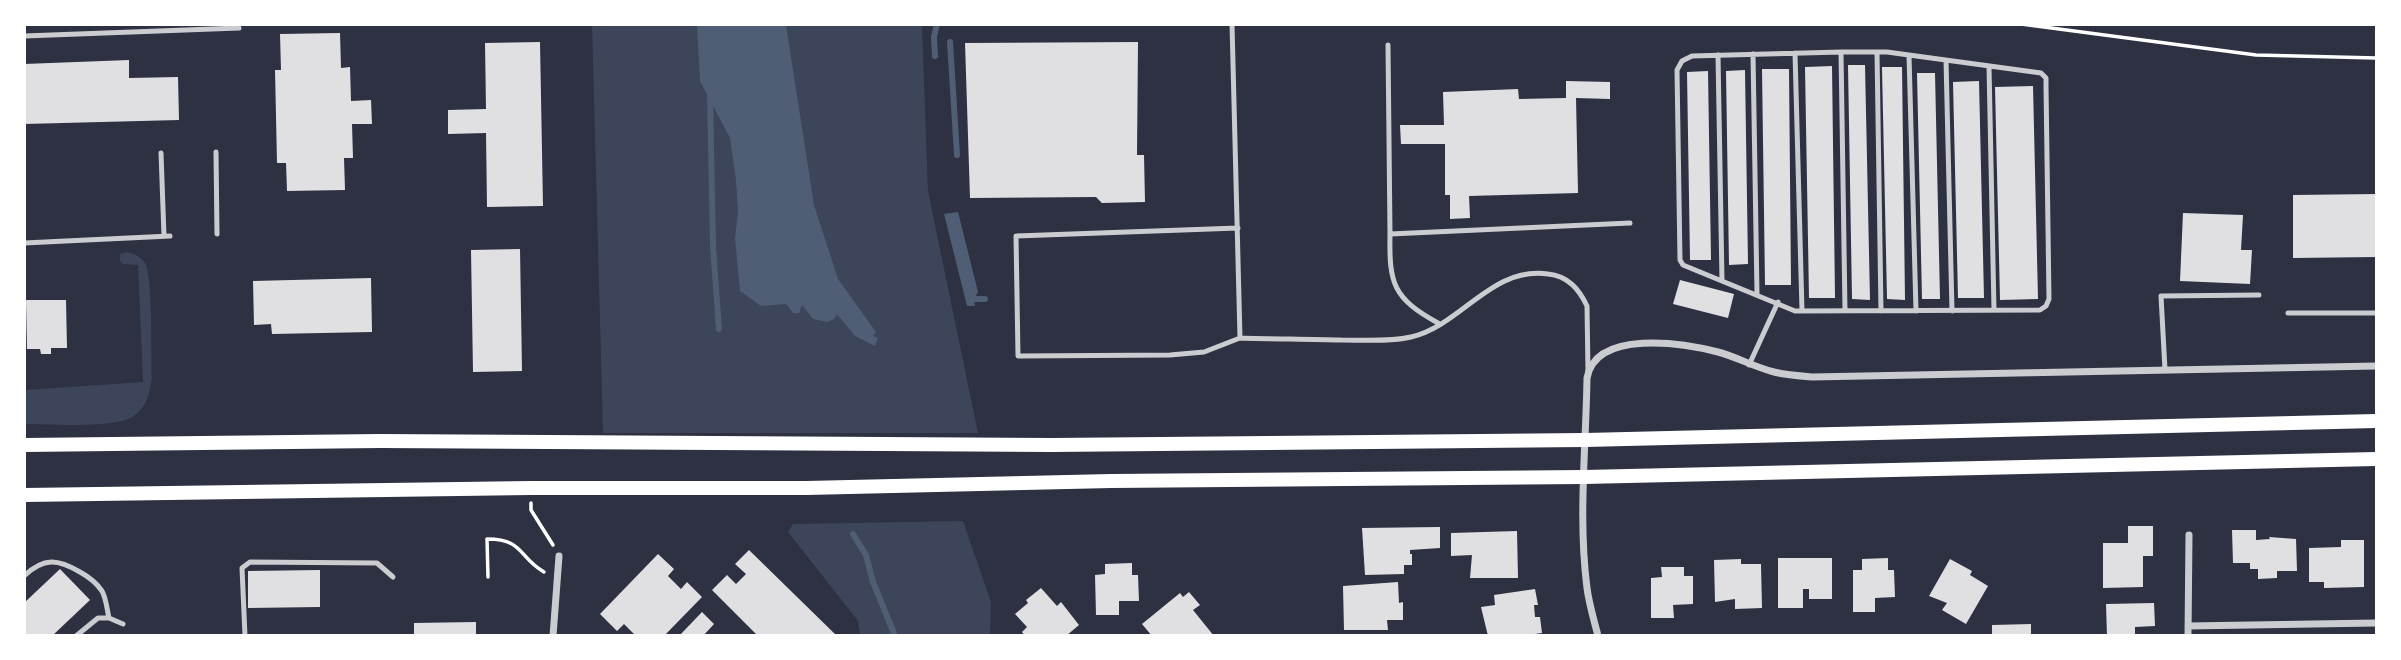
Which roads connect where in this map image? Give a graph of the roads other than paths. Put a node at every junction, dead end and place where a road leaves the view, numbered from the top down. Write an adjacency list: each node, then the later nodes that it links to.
1 (1232, 24): 16 (lane)
2 (239, 28): 3 (lane)
3 (24, 36)
4 (1388, 45): 18 (lane)
5 (1841, 52): 6 (lane); 7 (lane); 29 (lane)
6 (1877, 52): 10 (lane); 26 (lane)
7 (1795, 53): 8 (lane); 25 (lane)
8 (1753, 54): 9 (lane); 21 (lane)
9 (1718, 55): 20 (lane); 20 (lane)
10 (1909, 55): 11 (lane); 27 (lane)
11 (1946, 60): 12 (lane); 28 (lane)
12 (1989, 66): 24 (lane); 24 (lane)
13 (216, 152): 17 (lane)
14 (162, 153): 19 (lane)
15 (1630, 223): 18 (lane)
16 (1238, 228): 33 (lane); 33 (lane)
17 (217, 234)
18 (1390, 234): 32 (lane)
19 (24, 243)
20 (1722, 281): 21 (lane)
21 (1757, 294): 23 (lane)
22 (2259, 295): 36 (lane)
23 (1778, 302): 25 (lane); 34 (lane)
24 (1994, 310): 28 (lane)
25 (1802, 311): 29 (lane)
26 (1881, 311): 27 (lane); 29 (lane)
27 (1916, 311): 28 (lane)
28 (1952, 311)
29 (1845, 312)
30 (2288, 313): 31 (lane)
31 (2376, 313)
32 (1439, 324): 33 (lane); 37 (lane)
33 (1240, 338)
34 (1749, 365): 36 (street); 37 (street)
35 (2376, 366): 36 (street)
36 (2165, 370)
37 (1588, 372): 39 (street)
38 (2376, 421): 39 (main road)
39 (1585, 440): 40 (main road); 42 (street)
40 (24, 445)
41 (2376, 459): 42 (main road)
42 (1584, 477): 43 (main road); 55 (street)
43 (24, 495)
44 (2189, 535): 51 (street)
45 (559, 556): 54 (street)
46 (24, 576): 48 (lane)
47 (393, 577): 53 (lane)
48 (109, 618): 50 (lane); 52 (lane)
49 (2376, 623): 51 (street)
50 (123, 624)
51 (2188, 626): 56 (street)
52 (76, 635)
53 (246, 635)
54 (553, 635)
55 (1598, 635)
56 (2188, 635)

